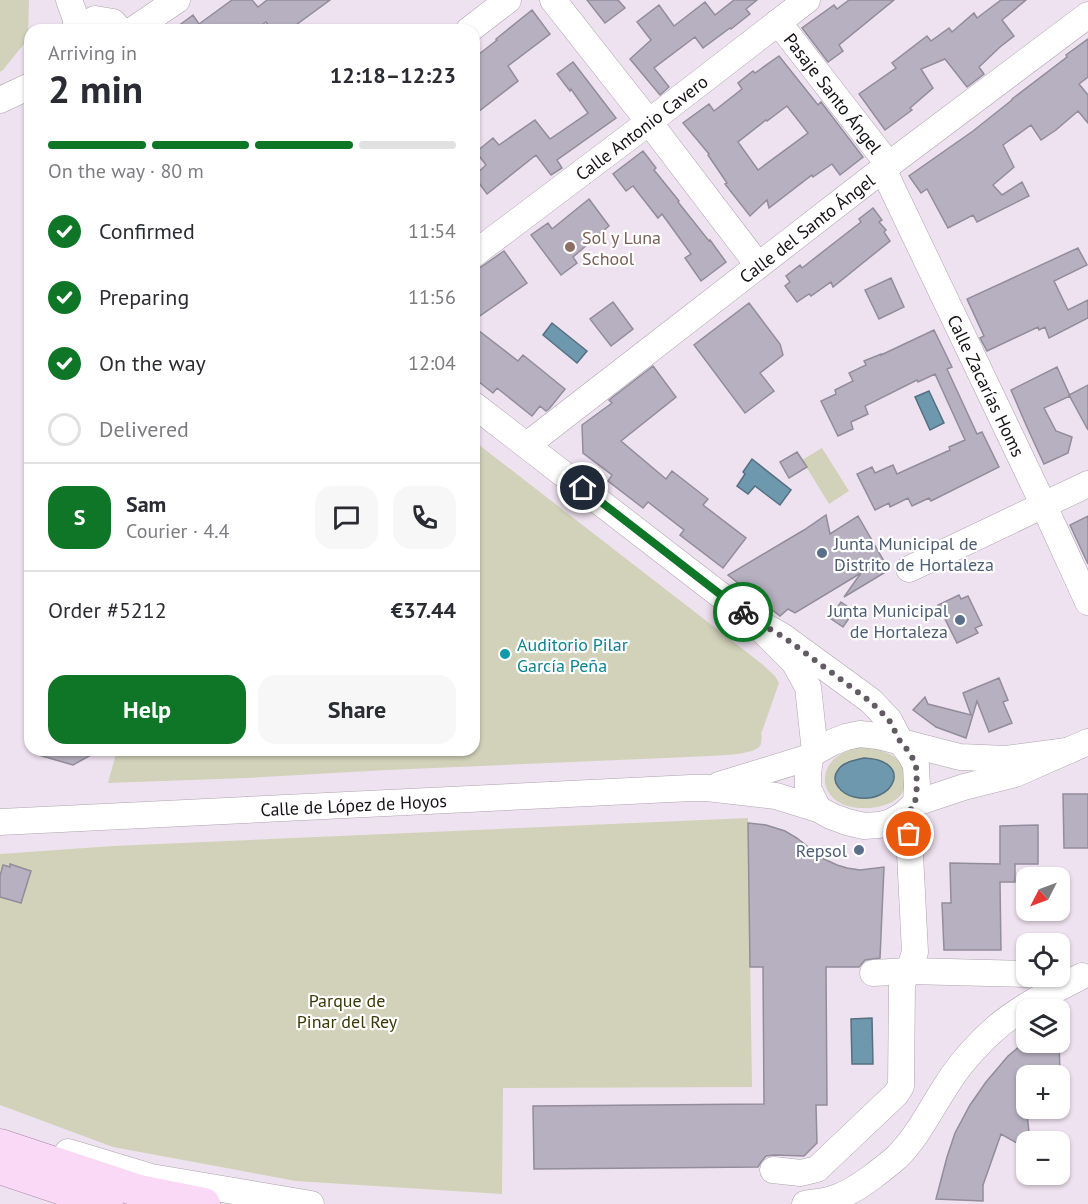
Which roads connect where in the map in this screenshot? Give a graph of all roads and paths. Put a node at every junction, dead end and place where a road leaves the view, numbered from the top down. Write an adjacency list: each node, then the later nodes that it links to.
1 (69, 0): 10 (street)
2 (508, 0): 14 (street)
3 (553, 0): 17 (street)
4 (807, 0): 9 (street, Calle Antonio Cavero)
5 (1083, 0): 7 (street)
6 (168, 2): 13 (street)
7 (1088, 7)
8 (1088, 15): 18 (street, Calle del Santo Ángel)
9 (778, 22): 17 (street, Calle Antonio Cavero); 18 (street, Pasaje Santo Ángel)
10 (76, 24)
11 (86, 24): 12 (street)
12 (115, 24)
13 (140, 24)
14 (477, 24)
15 (24, 89): 16 (street)
16 (0, 100)
17 (649, 122): 19 (street, Calle Antonio Cavero); 20 (street)
18 (886, 167): 20 (street, Calle del Santo Ángel); 24 (street, Calle Zacarías Homs)
19 (480, 249)
20 (758, 265): 22 (street, Calle del Santo Ángel)
21 (480, 410): 22 (street)
22 (527, 445): 27 (street)
23 (1088, 484): 24 (street)
24 (1044, 506): 25 (street); 26 (street, Calle Zacarías Homs)
25 (909, 569)
26 (1088, 602)
27 (750, 618): 28 (street); 30 (street)
28 (900, 741): 29 (street); 30 (street); 32 (street)
29 (1077, 747): 32 (street)
30 (813, 755): 31 (street, Calle de López de Hoyos); 33 (street)
31 (708, 788): 33 (street, Calle de López de Hoyos); 34 (street, Calle de López de Hoyos)
32 (913, 806): 33 (street); 35 (street)
33 (818, 809)
34 (0, 822)
35 (909, 970): 36 (street); 37 (street); 42 (street)
36 (873, 973)
37 (1016, 974)
38 (1076, 976): 48 (street)
39 (0, 1130): 47 (street)
40 (0, 1145): 46 (main road)
41 (0, 1168): 45 (main road)
42 (773, 1170)
43 (0, 1179): 44 (street)
44 (58, 1204)
45 (107, 1204)
46 (204, 1204)
47 (311, 1204)
48 (805, 1204)

